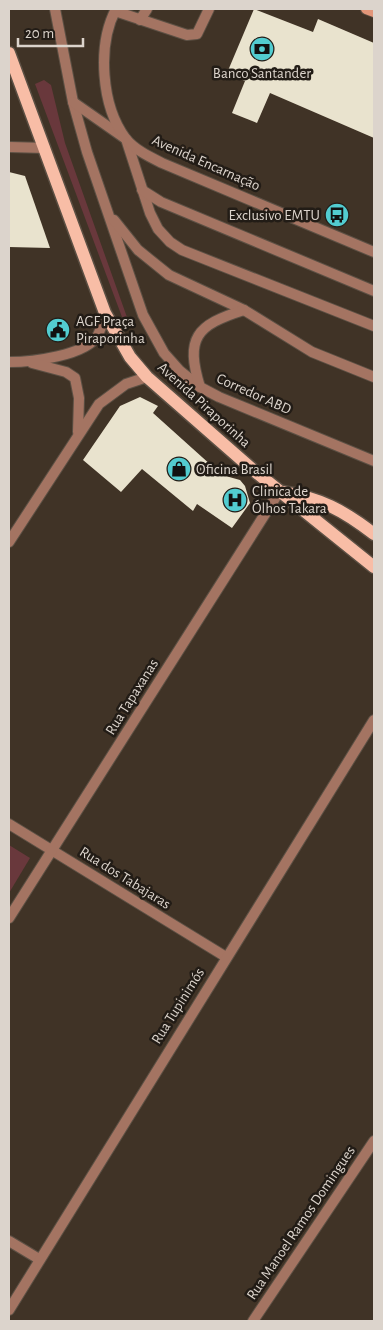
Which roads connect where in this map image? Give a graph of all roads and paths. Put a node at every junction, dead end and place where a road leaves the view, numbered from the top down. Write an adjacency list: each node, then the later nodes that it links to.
1 (55, 9): 9 (street, Corredor ABD)
2 (147, 9): 7 (street)
3 (208, 9): 7 (street)
4 (366, 9): 6 (main road)
5 (115, 10): 7 (street); 10 (street, Avenida Encarnação)
6 (374, 12)
7 (140, 20)
8 (9, 53): 12 (main road, Avenida Piraporinha)
9 (73, 102): 10 (street); 14 (street, Corredor ABD)
10 (126, 139): 13 (street); 15 (street, Avenida Encarnação)
11 (9, 147): 12 (street)
12 (45, 148): 18 (main road, Avenida Piraporinha)
13 (142, 190): 16 (street); 19 (street)
14 (106, 209): 17 (street, Corredor ABD); 24 (street, Corredor ABD)
15 (374, 252)
16 (374, 291)
17 (244, 310): 23 (street, Corredor ABD); 24 (street)
18 (106, 313): 21 (street); 22 (main road, Avenida Piraporinha)
19 (374, 326)
20 (9, 362): 21 (street)
21 (28, 362): 25 (street)
22 (147, 377): 25 (street); 27 (main road, Avenida Piraporinha)
23 (374, 377)
24 (200, 386): 26 (street, Corredor ABD)
25 (78, 433): 29 (street)
26 (374, 461)
27 (279, 492): 28 (main road); 30 (main road, Avenida Piraporinha); 33 (street, Rua Tapaxanas)
28 (374, 534)
29 (9, 542)
30 (374, 567)
31 (374, 720): 35 (street, Rua Tupinimós)
32 (9, 824): 33 (street, Rua dos Tabajaras)
33 (52, 851): 34 (street, Rua Tapaxanas); 35 (street, Rua dos Tabajaras)
34 (9, 918)
35 (226, 957): 38 (street, Rua Tupinimós)
36 (374, 1141): 40 (street, Rua Manoel Ramos Domingues)
37 (9, 1241): 38 (street)
38 (39, 1259): 39 (street, Rua Tupinimós)
39 (9, 1310)
40 (253, 1321)

